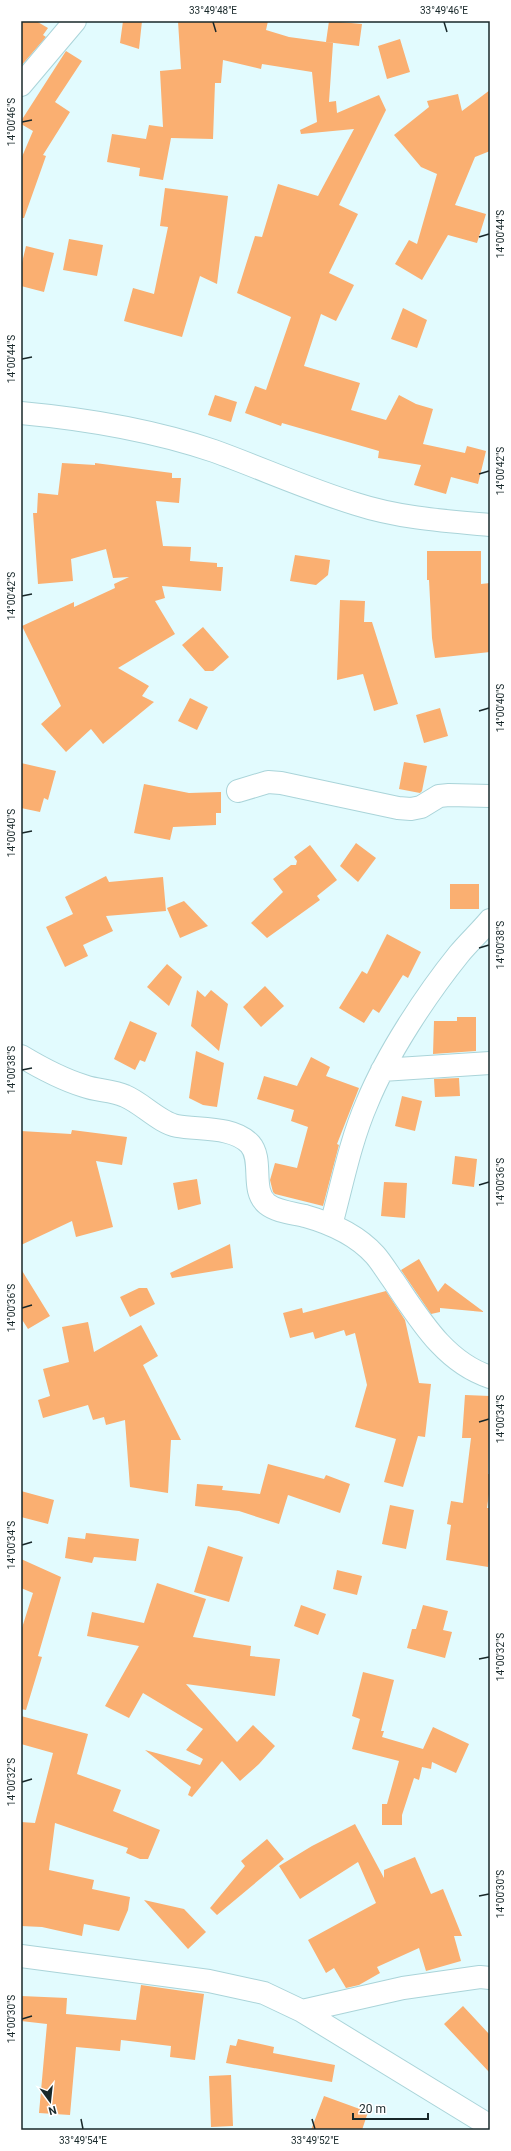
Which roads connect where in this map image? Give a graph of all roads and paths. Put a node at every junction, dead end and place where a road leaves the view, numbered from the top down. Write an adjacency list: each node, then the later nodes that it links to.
1 (75, 21): 2 (street)
2 (21, 85)
3 (21, 413): 4 (street)
4 (490, 525)
5 (238, 791): 6 (street)
6 (490, 796)
7 (490, 920): 10 (street)
8 (21, 1056): 11 (street)
9 (490, 1063): 10 (street)
10 (382, 1070): 11 (street)
11 (331, 1225): 12 (street)
12 (490, 1376)
13 (21, 1956): 15 (street)
14 (490, 1978): 15 (street)
15 (302, 2011): 16 (street)
16 (490, 2126)

